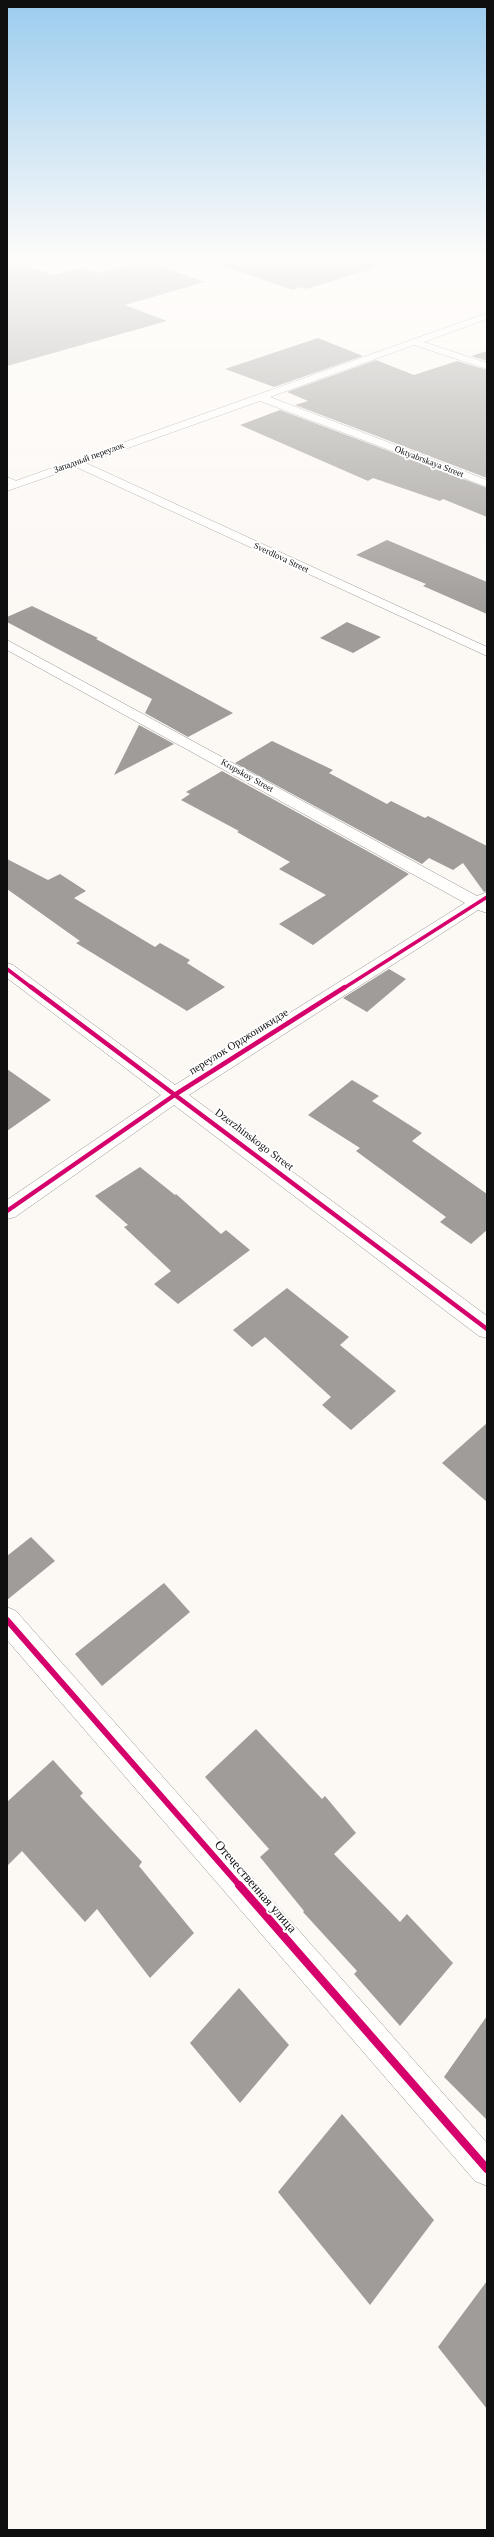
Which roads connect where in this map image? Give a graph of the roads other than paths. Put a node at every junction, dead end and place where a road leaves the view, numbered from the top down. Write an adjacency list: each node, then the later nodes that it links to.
1 (309, 379): 2 (street, Западный переулок)
2 (259, 397): 3 (street, Западный переулок); 5 (street, Oktyabrskaya Street)
3 (76, 463): 4 (street, Западный переулок); 7 (street, Sverdlova Street)
4 (10, 484)
5 (487, 484)
6 (7, 644): 8 (street, Krupskoy Street)
7 (487, 652)
8 (484, 903): 10 (street, переулок Орджоникидзе)
9 (7, 969): 10 (street, Dzerzhinskogo Street)
10 (176, 1094): 11 (street, переулок Орджоникидзе); 12 (street, Dzerzhinskogo Street)
11 (7, 1211)
12 (487, 1329)
13 (7, 1620): 14 (street, Отечественная улица)
14 (487, 2169)

